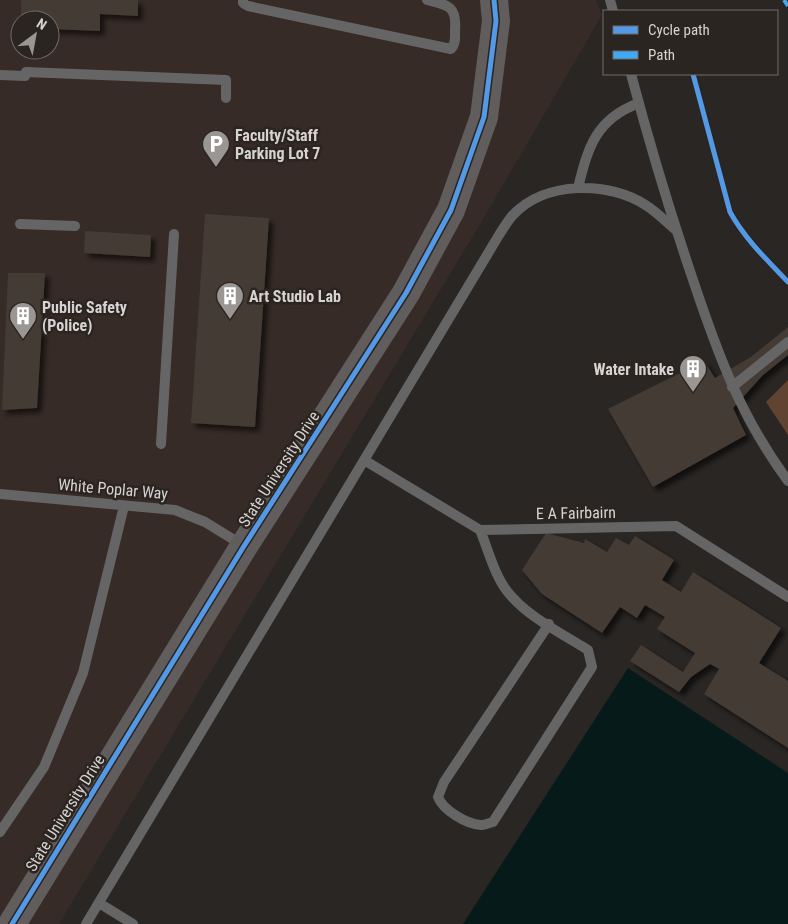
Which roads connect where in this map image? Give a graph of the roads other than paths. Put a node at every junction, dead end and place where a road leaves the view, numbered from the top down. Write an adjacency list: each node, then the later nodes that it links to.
1 (243, 0): 2 (lane)
2 (427, 0)
3 (494, 0): 21 (street, State University Drive)
4 (0, 75): 6 (lane)
5 (631, 75): 7 (lane)
6 (226, 98)
7 (639, 103): 8 (lane); 11 (lane)
8 (578, 188): 11 (lane); 16 (lane)
9 (20, 224): 10 (lane)
10 (75, 226)
11 (676, 231): 14 (lane)
12 (174, 234): 15 (lane)
13 (788, 342): 14 (lane)
14 (732, 387): 17 (lane)
15 (162, 444)
16 (364, 460): 20 (lane); 25 (lane)
17 (788, 481)
18 (0, 494): 19 (lane, White Poplar Way)
19 (124, 506): 21 (lane, White Poplar Way); 24 (lane)
20 (480, 530): 22 (lane, E A Fairbairn); 23 (lane)
21 (244, 546): 26 (street, State University Drive)
22 (788, 597)
23 (549, 624): 23 (lane)
24 (0, 832)
25 (99, 903): 27 (lane); 28 (lane)
26 (12, 924)
27 (86, 924)
28 (133, 924)

